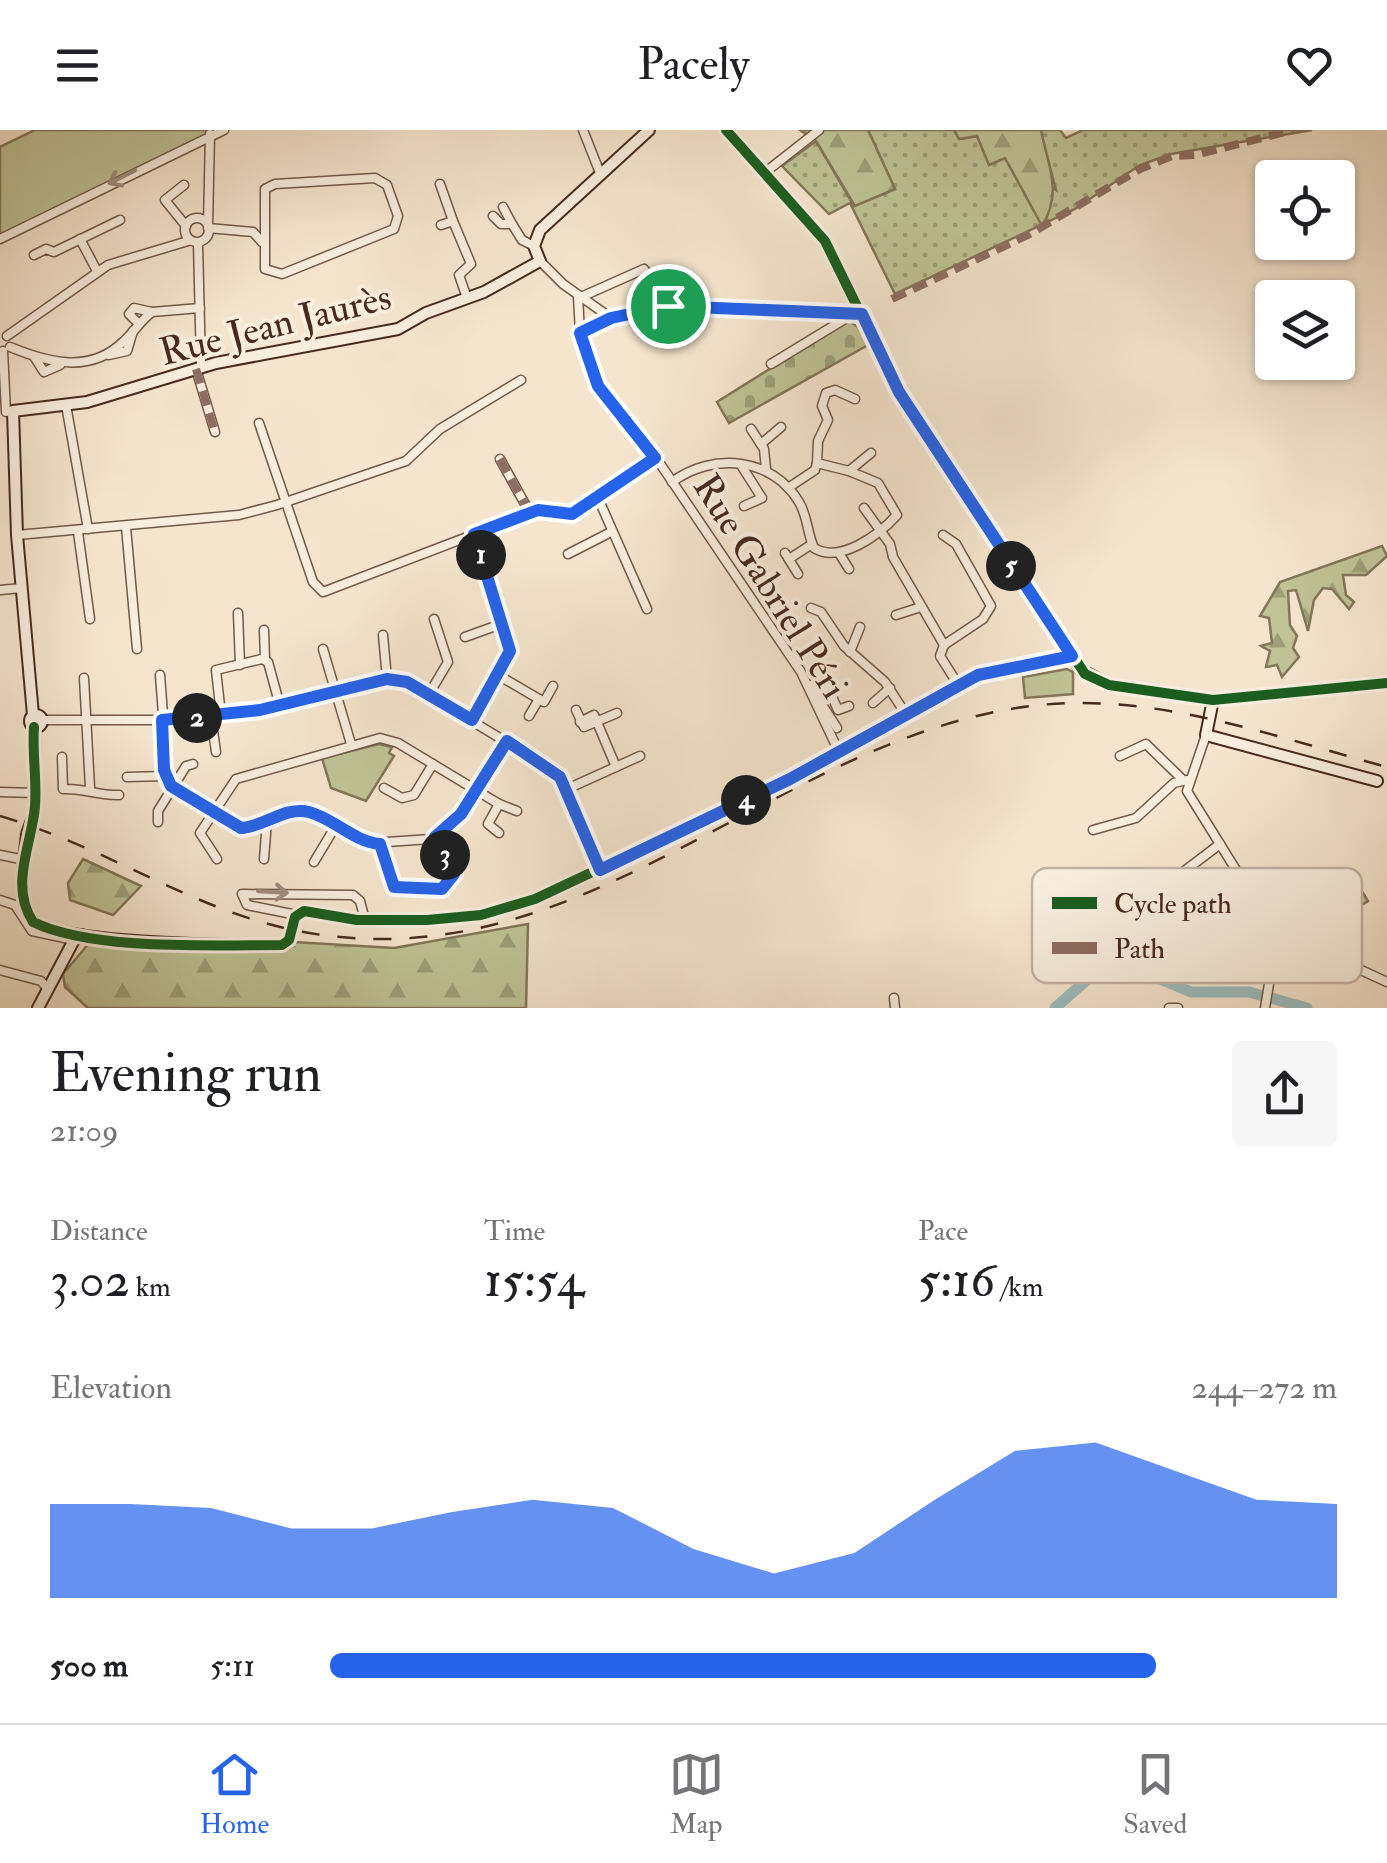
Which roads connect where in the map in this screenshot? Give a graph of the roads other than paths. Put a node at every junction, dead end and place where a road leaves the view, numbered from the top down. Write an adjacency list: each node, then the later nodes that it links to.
1 (224, 130): 6 (street)
2 (583, 130): 7 (street)
3 (648, 130): 7 (street)
4 (726, 130): 8 (street)
5 (819, 130): 8 (street)
6 (210, 134): 11 (street); 23 (street, one-way to 23)
7 (600, 173): 27 (street)
8 (763, 174): 35 (street)
9 (440, 184): 16 (street)
10 (184, 186): 20 (street)
11 (210, 202): 14 (street); 21 (street)
12 (503, 207): 18 (street)
13 (493, 216): 18 (street)
14 (197, 217): 20 (street); 21 (street)
15 (120, 220): 24 (street)
16 (453, 221): 19 (street); 32 (street)
17 (262, 222): 22 (street); 26 (street); 26 (street)
18 (512, 224): 27 (street)
19 (441, 225)
20 (186, 226): 25 (street)
21 (208, 227): 22 (street); 25 (street)
22 (253, 232): 26 (street)
23 (0, 239)
24 (80, 239): 28 (street); 30 (street)
25 (193, 242): 30 (street); 34 (street)
26 (262, 242)
27 (534, 246): 29 (street)
28 (34, 255)
29 (540, 261): 31 (street); 32 (street, Rue Jean Jaurès)
30 (96, 271): 38 (street)
31 (579, 296): 33 (street); 36 (street); 37 (street, Rue Gabriel Péri)
32 (467, 298): 41 (street, Rue Jean Jaurès)
33 (668, 306): 35 (street); 36 (street)
34 (200, 308): 39 (street); 41 (street)
35 (858, 314): 40 (street); 95 (street)
36 (611, 318): 37 (street)
37 (580, 333): 52 (street, Rue Gabriel Péri)
38 (4, 336): 39 (street)
39 (5, 349): 45 (street)
40 (771, 364)
41 (198, 368): 44 (street, Rue Jean Jaurès); 49 (street)
42 (521, 380): 61 (street)
43 (855, 399): 53 (street)
44 (66, 405): 45 (street, Rue Jean Jaurès); 67 (street)
45 (6, 411): 71 (street)
46 (259, 423): 61 (street)
47 (781, 427): 50 (street)
48 (751, 430): 50 (street)
49 (215, 432)
50 (761, 444): 56 (street)
51 (871, 453): 57 (street)
52 (655, 458): 58 (street, Rue Gabriel Péri); 60 (street)
53 (817, 458): 57 (street); 59 (street)
54 (500, 459): 64 (street)
55 (741, 464): 56 (street); 58 (street); 62 (street)
56 (766, 470): 59 (street)
57 (848, 470): 66 (street)
58 (672, 482): 104 (street, Rue Gabriel Péri)
59 (788, 488): 72 (street)
60 (598, 498): 64 (street); 68 (street)
61 (285, 502): 65 (street); 69 (street)
62 (744, 506)
63 (864, 508): 66 (street)
64 (530, 513): 69 (street)
65 (126, 526): 67 (street); 92 (street)
66 (880, 529): 73 (street); 79 (street)
67 (83, 530): 71 (street); 84 (street)
68 (612, 532): 74 (street); 81 (street)
69 (474, 534): 86 (street)
70 (944, 535): 91 (street)
71 (17, 536): 77 (street)
72 (812, 544): 73 (street); 76 (street)
73 (839, 553): 75 (street)
74 (568, 554)
75 (849, 569)
76 (798, 574)
77 (22, 588): 78 (street); 122 (street)
78 (0, 590)
79 (921, 607): 83 (street); 91 (street)
80 (811, 608): 94 (street)
81 (646, 610)
82 (238, 613): 97 (street)
83 (896, 616)
84 (90, 618)
85 (434, 619): 108 (street)
86 (504, 623): 90 (street); 99 (street)
87 (860, 626): 94 (street)
88 (264, 630): 96 (street)
89 (383, 634): 101 (street)
90 (465, 637)
91 (944, 645): 105 (street)
92 (137, 648)
93 (323, 649): 107 (street)
94 (850, 652): 106 (street)
95 (1072, 656): 105 (street); 118 (street)
96 (265, 659): 97 (street); 111 (street)
97 (240, 664): 115 (street)
98 (160, 675): 120 (street)
99 (498, 675): 109 (street); 121 (street)
100 (84, 678): 119 (street)
101 (387, 679): 107 (street); 108 (street)
102 (1387, 682): 118 (street)
103 (553, 686): 109 (street)
104 (809, 686): 112 (street); 124 (street); 128 (street, Rue Gabriel Péri)
105 (959, 686): 117 (street)
106 (890, 688): 110 (street); 117 (street)
107 (336, 690): 111 (street); 126 (street)
108 (429, 694): 121 (street)
109 (539, 699): 116 (street)
110 (873, 703)
111 (280, 706): 115 (street)
112 (849, 706)
113 (576, 710): 123 (street)
114 (617, 712): 123 (street)
115 (216, 716): 120 (street); 127 (street)
116 (528, 716)
117 (907, 716): 128 (street)
118 (1210, 718): 137 (street); 138 (street)
119 (87, 720): 120 (street); 122 (street); 139 (street)
120 (162, 720): 135 (street)
121 (472, 720): 125 (street)
122 (36, 721): 145 (street)
123 (597, 722): 134 (street)
124 (837, 728)
125 (507, 741): 142 (street); 143 (street)
126 (351, 744): 133 (street); 149 (street)
127 (216, 752)
128 (839, 752): 165 (street)
129 (62, 756): 139 (street)
130 (640, 756): 134 (street)
131 (1120, 756): 137 (street)
132 (193, 764): 140 (street)
133 (433, 764): 141 (street); 143 (street)
134 (616, 767): 142 (street)
135 (166, 776): 136 (street); 140 (street)
136 (126, 778)
137 (1185, 780): 153 (street); 157 (street)
138 (1382, 782)
139 (90, 788): 146 (street)
140 (172, 788): 149 (street); 151 (street)
141 (384, 788)
142 (566, 789): 165 (street)
143 (476, 791): 147 (street); 155 (street)
144 (0, 792): 145 (street)
145 (35, 793): 159 (street, bridge)
146 (119, 795)
147 (499, 804): 148 (street); 154 (street)
148 (517, 811)
149 (212, 812): 150 (street); 160 (street)
150 (267, 821): 152 (street); 161 (street)
151 (158, 822)
152 (336, 827): 156 (street); 162 (street)
153 (1093, 830)
154 (499, 833)
155 (435, 837): 156 (street); 156 (street)
156 (380, 844)
157 (1220, 844): 163 (street); 164 (street)
158 (0, 854): 159 (street)
159 (25, 860): 169 (street)
160 (217, 860)
161 (264, 860)
162 (314, 862)
163 (1189, 868)
164 (1235, 868)
165 (600, 870): 168 (street)
166 (0, 900): 169 (street)
167 (297, 915): 168 (street); 168 (street, one-way to 168); 169 (street)
168 (365, 920)
169 (78, 938): 173 (street)
170 (0, 970): 173 (street)
171 (1362, 971): 172 (street)
172 (1387, 982)
173 (47, 988): 174 (street)
174 (38, 1008)
175 (1168, 1008): 176 (street)
176 (1178, 1008)

